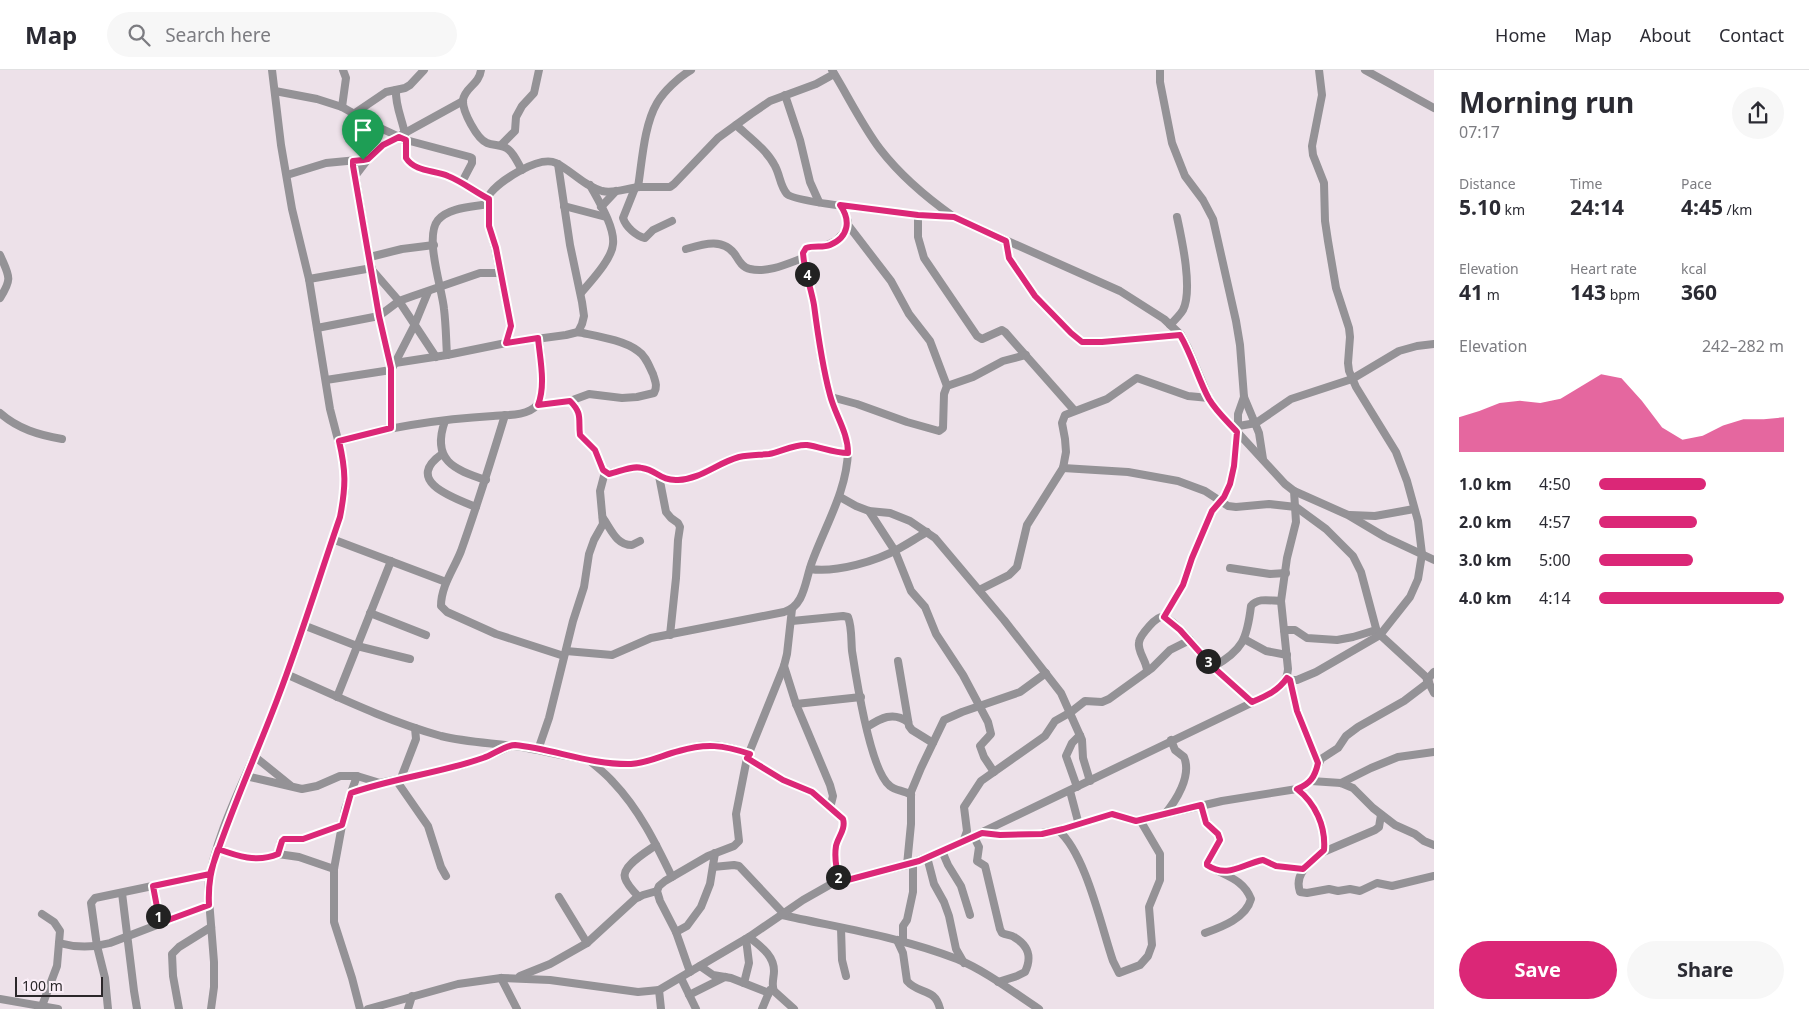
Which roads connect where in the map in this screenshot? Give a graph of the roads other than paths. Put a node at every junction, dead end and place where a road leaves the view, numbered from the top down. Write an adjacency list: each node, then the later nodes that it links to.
1 (272, 70): 12 (street)
2 (343, 70): 15 (street)
3 (424, 70): 11 (street)
4 (480, 70): 14 (street)
5 (540, 70): 20 (street)
6 (691, 70): 29 (street)
7 (1160, 70): 74 (street)
8 (1319, 70): 70 (street)
9 (1365, 70): 16 (street)
10 (833, 72): 13 (street); 37 (street)
11 (396, 90): 17 (street); 19 (street)
12 (275, 91): 15 (street); 25 (street)
13 (785, 95): 18 (street); 32 (street)
14 (463, 101): 19 (street); 20 (street)
15 (342, 107): 17 (street)
16 (1434, 108)
17 (355, 113): 19 (street)
18 (736, 125): 29 (street); 32 (street)
19 (403, 137): 21 (street); 27 (street); 27 (street)
20 (501, 145): 24 (street)
21 (368, 159): 22 (street); 26 (street)
22 (353, 161): 25 (street); 26 (street)
23 (558, 164): 24 (street); 28 (street); 34 (street)
24 (522, 170): 31 (street)
25 (287, 175): 51 (street)
26 (355, 176): 47 (street)
27 (462, 182): 31 (street)
28 (590, 185): 30 (street); 35 (street)
29 (636, 188): 30 (street); 41 (street)
30 (616, 191): 35 (street)
31 (489, 201): 44 (street); 50 (street)
32 (819, 202): 33 (street)
33 (840, 205): 36 (street); 42 (street)
34 (564, 206): 39 (street); 54 (street)
35 (601, 207): 39 (street)
36 (918, 215): 37 (street); 66 (street)
37 (954, 217): 43 (street)
38 (1177, 217): 58 (street)
39 (606, 219): 41 (street); 54 (street)
40 (672, 221): 41 (street)
41 (625, 224)
42 (848, 225): 48 (street); 72 (street)
43 (1006, 241): 58 (street); 62 (street)
44 (434, 246): 47 (street); 52 (street)
45 (686, 249): 48 (street)
46 (0, 256): 55 (street)
47 (370, 257): 49 (street)
48 (803, 258): 73 (street)
49 (372, 270): 51 (street); 56 (street); 57 (street)
50 (500, 273): 52 (street); 64 (street)
51 (309, 279): 60 (street)
52 (440, 287): 53 (street); 67 (street)
53 (428, 292): 56 (street); 59 (street)
54 (581, 293): 61 (street)
55 (0, 298)
56 (399, 301): 57 (street); 59 (street)
57 (379, 316): 60 (street); 69 (street)
58 (1170, 325): 62 (street)
59 (414, 326): 68 (street); 69 (street)
60 (317, 328): 71 (street)
61 (578, 332): 63 (street); 76 (street)
62 (1180, 335): 75 (street)
63 (538, 338): 64 (street); 77 (street)
64 (506, 343): 67 (street)
65 (1434, 344): 70 (street)
66 (1026, 355): 72 (street); 78 (street)
67 (447, 356): 68 (street)
68 (436, 357): 69 (street)
69 (392, 367): 71 (street); 83 (street)
70 (1352, 379): 82 (street); 99 (street)
71 (326, 380): 86 (street)
72 (946, 386): 73 (street)
73 (830, 397): 87 (street)
74 (1244, 397): 82 (street); 84 (street)
75 (1209, 398): 78 (street); 84 (street)
76 (570, 401): 77 (street); 91 (street)
77 (538, 405): 80 (street)
78 (1074, 410): 90 (street)
79 (0, 413): 85 (street)
80 (505, 415): 81 (street); 93 (street)
81 (444, 421): 83 (street); 88 (street)
82 (1256, 423): 84 (street); 89 (street)
83 (391, 428): 86 (street)
84 (1236, 428): 89 (street); 96 (street)
85 (62, 439)
86 (339, 441): 106 (street)
87 (848, 453): 92 (street); 95 (street)
88 (442, 454): 93 (street); 97 (street)
89 (1263, 459): 94 (street)
90 (1062, 468): 96 (street); 116 (street)
91 (606, 472): 92 (street); 102 (street)
92 (659, 476): 126 (street)
93 (486, 480): 97 (street)
94 (1294, 491): 98 (street); 101 (street)
95 (840, 496): 100 (street); 113 (street)
96 (1220, 503): 98 (street); 120 (street)
97 (476, 507): 115 (street)
98 (1296, 507): 114 (street); 124 (street)
99 (1414, 509): 101 (street); 109 (street)
100 (869, 511): 103 (street); 108 (street)
101 (1348, 515): 109 (street)
102 (603, 518): 107 (street); 130 (street)
103 (917, 525): 104 (street); 105 (street)
104 (927, 532): 105 (street); 116 (street)
105 (915, 538): 108 (street)
106 (332, 539): 111 (street); 122 (street)
107 (640, 541)
108 (895, 551): 113 (street); 147 (street)
109 (1422, 554): 110 (street); 124 (street)
110 (1434, 560)
111 (392, 561): 115 (street); 119 (street)
112 (1230, 568): 114 (street)
113 (810, 569): 118 (street)
114 (1286, 573): 117 (street)
115 (446, 582): 130 (street)
116 (979, 590): 138 (street)
117 (1282, 601): 123 (street); 127 (street)
118 (792, 609): 121 (street); 126 (street)
119 (370, 613): 125 (street); 129 (street)
120 (1164, 617): 128 (street); 136 (street)
121 (792, 621): 134 (street); 144 (street)
122 (303, 625): 129 (street); 139 (street)
123 (1284, 630): 124 (street); 131 (street)
124 (1378, 633): 140 (street); 141 (street)
125 (426, 634)
126 (670, 634): 130 (street)
127 (1244, 639): 131 (street); 135 (street)
128 (1190, 640): 135 (street); 136 (street)
129 (357, 646): 132 (street); 143 (street)
130 (565, 654): 158 (street)
131 (1287, 655): 140 (street)
132 (410, 659)
133 (898, 661): 149 (street)
134 (784, 666): 146 (street); 161 (street)
135 (1213, 667): 145 (street)
136 (1147, 671): 148 (street)
137 (1434, 672): 141 (street)
138 (1046, 673): 147 (street); 148 (street)
139 (286, 674): 143 (street); 160 (street)
140 (1289, 679): 145 (street); 163 (street)
141 (1428, 681): 142 (street); 163 (street)
142 (1434, 693)
143 (337, 696): 151 (street)
144 (860, 697): 146 (street); 150 (street)
145 (1252, 702): 155 (street)
146 (796, 704): 178 (street)
147 (980, 706): 156 (street); 164 (street)
148 (1071, 712): 153 (street); 164 (street)
149 (908, 722): 150 (street); 156 (street)
150 (867, 726): 176 (street)
151 (415, 728): 152 (street); 154 (street)
152 (428, 732): 154 (street); 157 (street)
153 (1080, 735): 168 (street); 173 (street)
154 (416, 740): 167 (street)
155 (1171, 740): 168 (street); 179 (street)
156 (933, 743): 176 (street)
157 (512, 745): 158 (street); 167 (street)
158 (538, 750): 162 (street)
159 (1434, 752): 171 (street)
160 (254, 756): 165 (street); 172 (street)
161 (748, 756): 162 (street); 178 (street); 191 (street)
162 (590, 761): 187 (street)
163 (1318, 763): 169 (street)
164 (994, 772): 186 (street)
165 (246, 776): 172 (street); 189 (street)
166 (357, 776): 170 (street); 172 (street); 175 (street)
167 (399, 779): 170 (street); 201 (street)
168 (1090, 781): 173 (street)
169 (1311, 781): 171 (street); 174 (street)
170 (380, 783): 175 (street)
171 (1341, 783): 180 (street)
172 (292, 786)
173 (1074, 789): 182 (street); 185 (street)
174 (1297, 789): 177 (street); 192 (street)
175 (351, 793): 183 (street)
176 (911, 795): 195 (street)
177 (1201, 805): 179 (street); 199 (street)
178 (830, 808): 204 (street)
179 (1164, 815): 181 (street)
180 (1381, 815): 188 (street); 192 (street)
181 (1140, 820): 182 (street); 184 (street)
182 (1079, 824): 184 (street)
183 (342, 825): 193 (street); 197 (street)
184 (1058, 830): 185 (street)
185 (978, 835): 186 (street); 233 (street)
186 (963, 842): 190 (street)
187 (656, 845): 203 (street); 209 (street)
188 (1434, 845)
189 (218, 849): 193 (street); 200 (street)
190 (942, 851): 194 (street); 213 (street)
191 (715, 853): 196 (street); 203 (street)
192 (1321, 853): 198 (street)
193 (278, 854): 197 (street)
194 (927, 858): 195 (street); 225 (street)
195 (910, 864): 204 (street); 221 (street)
196 (713, 867): 212 (street); 217 (street)
197 (334, 869): 247 (street)
198 (1303, 869): 199 (street); 202 (street)
199 (1222, 872): 218 (street)
200 (210, 874): 205 (street); 210 (street)
201 (446, 876)
202 (1434, 876)
203 (672, 877): 206 (street)
204 (840, 882): 212 (street)
205 (153, 886): 207 (street); 214 (street)
206 (657, 891): 209 (street); 217 (street)
207 (122, 892): 219 (street); 224 (street)
208 (559, 897): 223 (street)
209 (639, 897): 223 (street)
210 (209, 905): 214 (street); 215 (street)
211 (42, 914): 222 (street)
212 (783, 914): 216 (street); 220 (street)
213 (970, 915)
214 (160, 923): 219 (street)
215 (210, 927): 245 (street); 246 (street)
216 (841, 928): 221 (street); 228 (street)
217 (676, 932): 227 (street)
218 (1205, 933)
219 (127, 936): 224 (street); 244 (street)
220 (747, 938): 226 (street); 234 (street); 236 (street)
221 (900, 941): 225 (street); 255 (street)
222 (59, 943): 224 (street); 241 (street)
223 (587, 943): 231 (street)
224 (97, 946): 243 (street)
225 (964, 963): 233 (street)
226 (700, 966): 227 (street); 229 (street)
227 (690, 972): 232 (street)
228 (846, 976)
229 (726, 977): 234 (street); 237 (street)
230 (501, 978): 231 (street); 238 (street); 250 (street)
231 (516, 978): 235 (street)
232 (681, 978): 235 (street); 237 (street)
233 (998, 982): 256 (street)
234 (744, 983): 236 (street)
235 (659, 990): 251 (street)
236 (771, 990): 253 (street); 254 (street)
237 (689, 994): 252 (street)
238 (412, 996): 248 (street); 249 (street)
239 (0, 999): 240 (street)
240 (16, 1006): 241 (street)
241 (42, 1006): 242 (street)
242 (58, 1009)
243 (108, 1009)
244 (138, 1009)
245 (179, 1009)
246 (211, 1009)
247 (360, 1009)
248 (368, 1009)
249 (408, 1009)
250 (517, 1009)
251 (661, 1009)
252 (696, 1009)
253 (762, 1009)
254 (794, 1009)
255 (940, 1009)
256 (1039, 1009)

